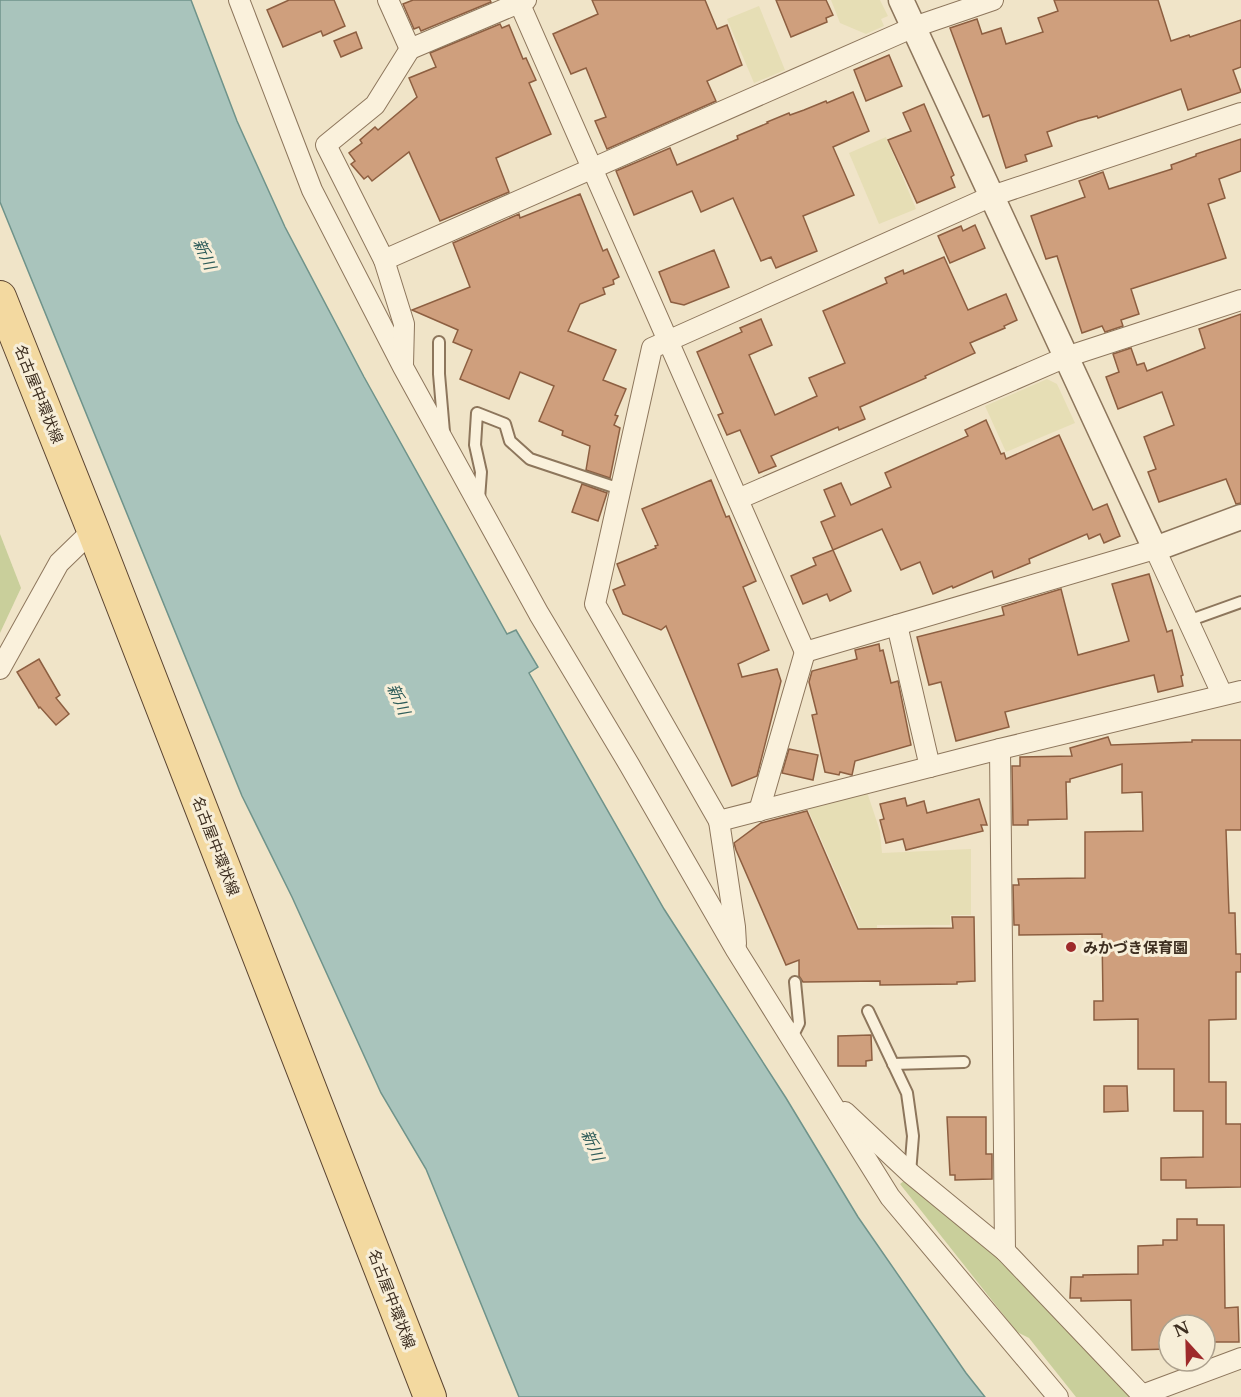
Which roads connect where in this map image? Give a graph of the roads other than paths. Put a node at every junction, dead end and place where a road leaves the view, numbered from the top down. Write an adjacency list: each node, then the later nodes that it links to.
1 (239, 0): 17 (street)
2 (388, 0): 7 (street)
3 (902, 0): 6 (street)
4 (993, 0): 6 (street)
5 (521, 1): 7 (street); 9 (street)
6 (914, 27): 9 (street); 10 (street)
7 (410, 49): 11 (street)
8 (1241, 113): 10 (street)
9 (591, 169): 11 (street); 14 (street)
10 (992, 196): 14 (street); 16 (street)
11 (384, 260): 17 (street)
12 (0, 297): 23 (main road, 名古屋中環状線)
13 (1241, 300): 16 (street)
14 (668, 341): 19 (street); 20 (street)
15 (439, 342): 18 (lane)
16 (1066, 357): 20 (street); 24 (street)
17 (403, 368): 18 (street)
18 (445, 444): 21 (street)
19 (620, 489): 21 (lane); 34 (street)
20 (738, 499): 28 (street)
21 (479, 506): 35 (street)
22 (1241, 517): 24 (street)
23 (93, 530): 29 (street); 46 (main road, 名古屋中環状線)
24 (1155, 549): 26 (street); 27 (street)
25 (1241, 602): 26 (lane)
26 (1188, 621): 30 (street)
27 (897, 625): 28 (street); 32 (street)
28 (805, 652): 33 (street)
29 (0, 669)
30 (1232, 693): 31 (street)
31 (1000, 749): 32 (street); 43 (street)
32 (930, 767): 33 (street)
33 (759, 811): 34 (street)
34 (719, 821): 35 (street)
35 (736, 950): 38 (street)
36 (795, 982): 38 (lane)
37 (868, 1011): 40 (lane)
38 (791, 1039): 41 (street)
39 (964, 1062): 40 (lane)
40 (893, 1064): 42 (lane)
41 (823, 1092): 42 (street); 47 (street)
42 (910, 1173): 43 (street)
43 (1005, 1251): 45 (street)
44 (1241, 1358): 45 (street)
45 (1143, 1396)
46 (430, 1397)
47 (1058, 1397)

